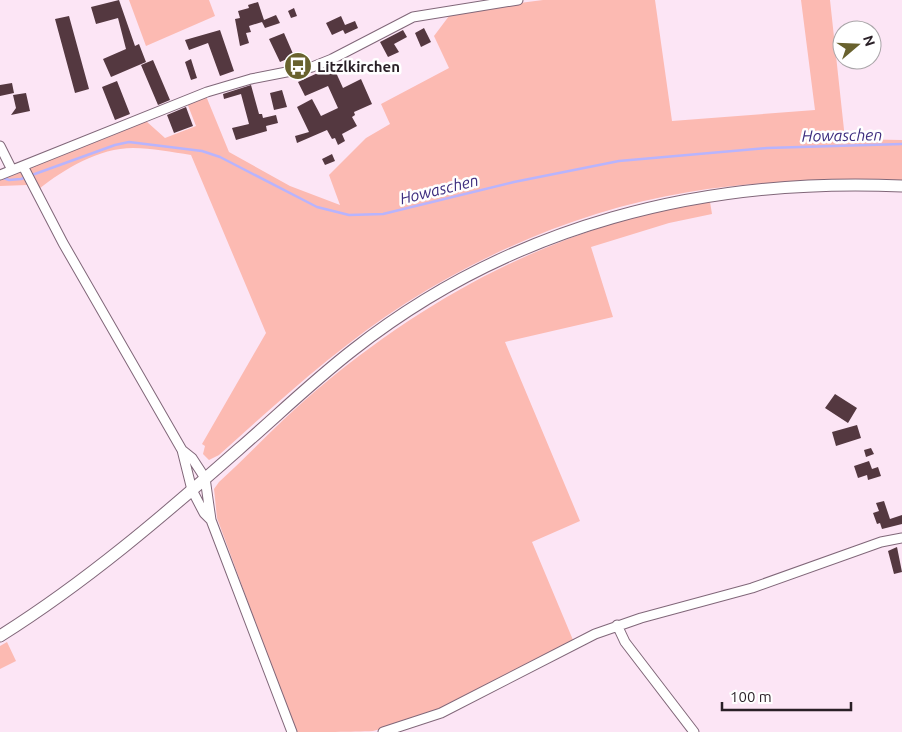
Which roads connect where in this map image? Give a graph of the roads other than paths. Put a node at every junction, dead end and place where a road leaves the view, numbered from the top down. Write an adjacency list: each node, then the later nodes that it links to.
1 (518, 0): 3 (street)
2 (0, 146): 4 (street)
3 (24, 168): 4 (street); 6 (street)
4 (6, 173)
5 (902, 186): 7 (street)
6 (182, 450): 7 (street); 8 (street)
7 (205, 478): 8 (street); 9 (street)
8 (192, 490): 9 (street); 12 (street)
9 (211, 520): 13 (street)
10 (902, 538): 11 (street)
11 (618, 625): 14 (street); 15 (street)
12 (0, 636)
13 (292, 732)
14 (383, 732)
15 (694, 732)

